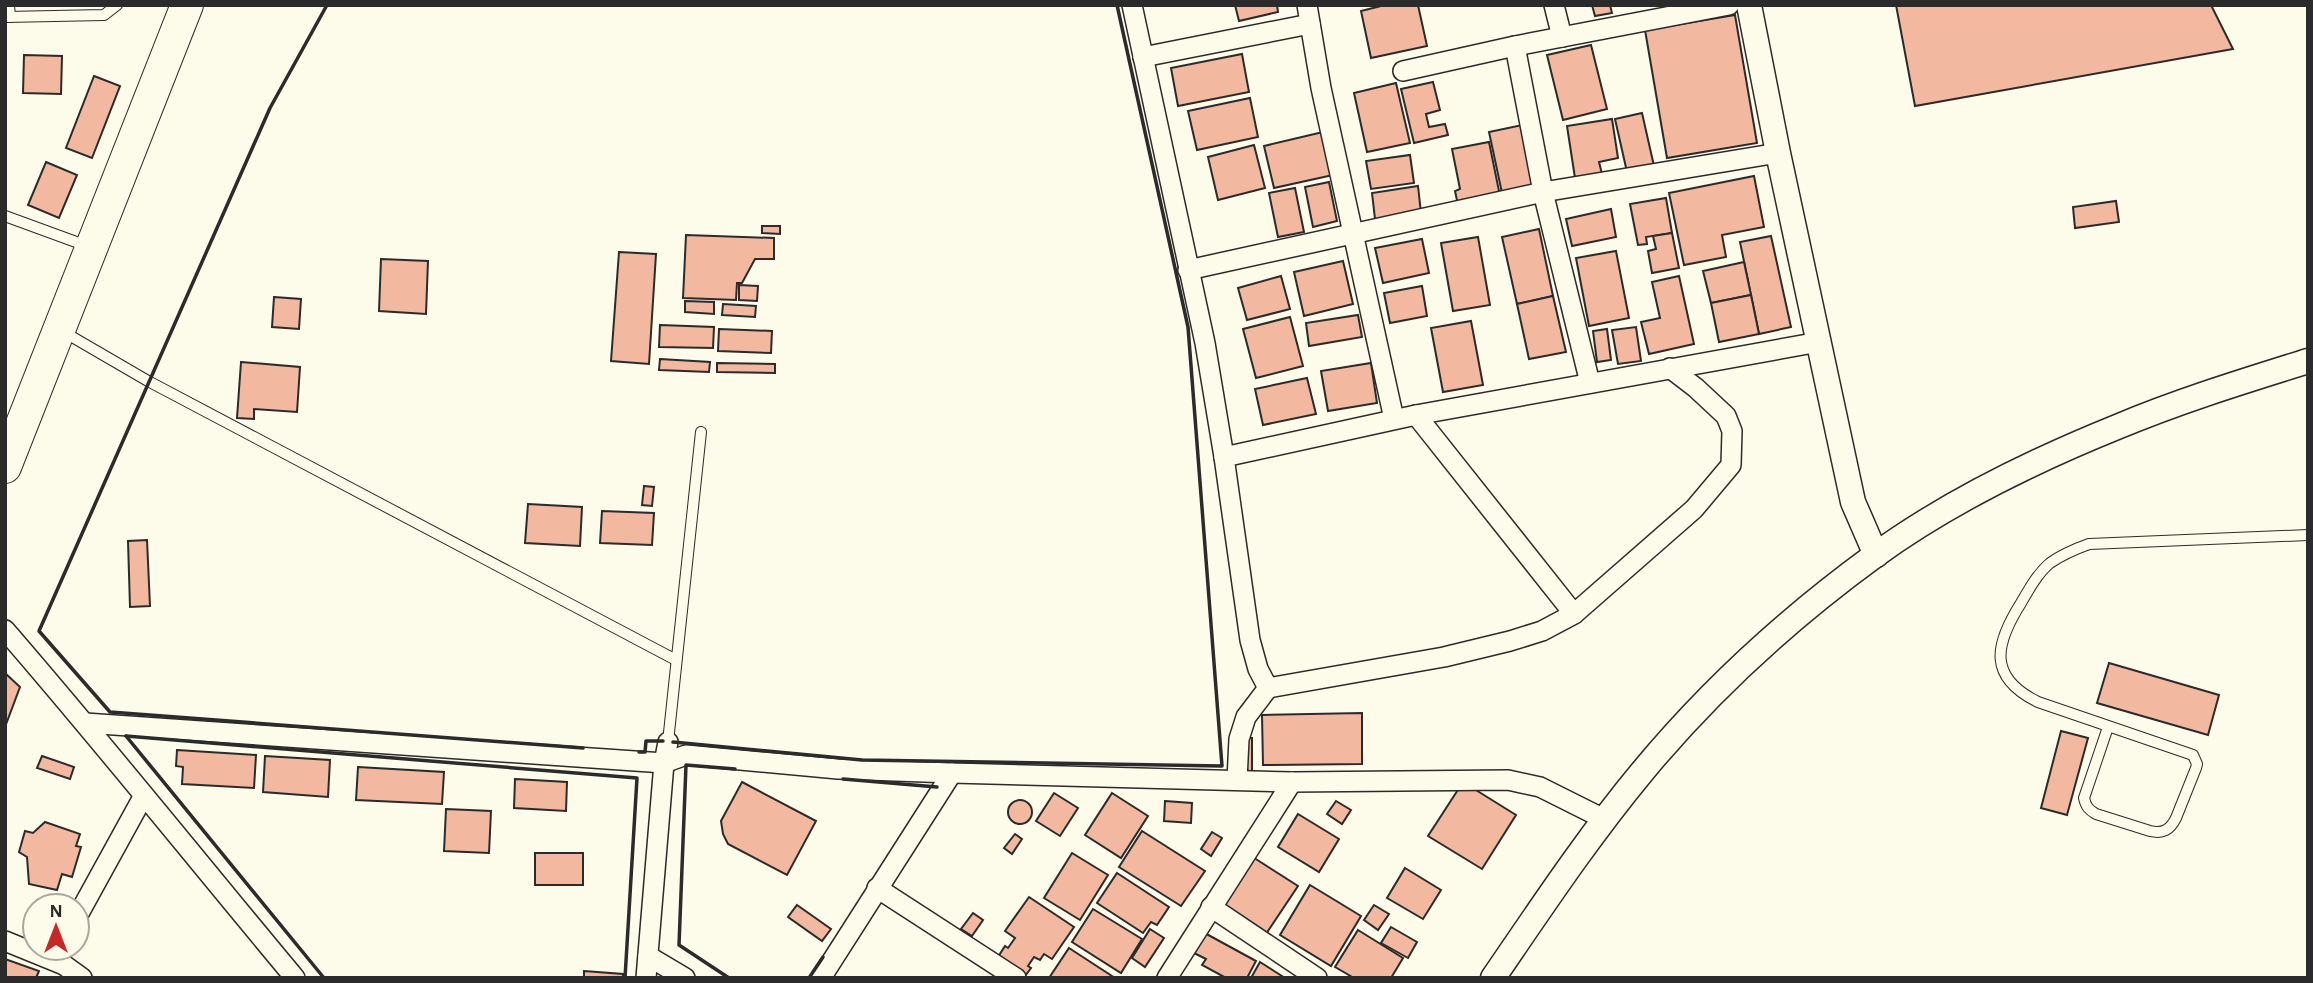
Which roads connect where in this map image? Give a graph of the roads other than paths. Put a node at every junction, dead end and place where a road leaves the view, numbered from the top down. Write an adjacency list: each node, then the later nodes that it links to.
1 (9, 5): 9 (lane)
2 (117, 5): 9 (lane)
3 (187, 5): 18 (highway)
4 (1132, 5): 12 (street)
5 (1554, 5): 10 (street)
6 (1729, 5): 10 (street)
7 (1749, 5): 14 (street)
8 (1308, 14): 12 (street); 17 (street)
9 (7, 17)
10 (1562, 37): 11 (street)
11 (1515, 46): 13 (street); 15 (street)
12 (1143, 57): 19 (street)
13 (1403, 71)
14 (1778, 153): 15 (street); 21 (street)
15 (1543, 192): 17 (street); 24 (street)
16 (5, 216): 18 (lane)
17 (1352, 233): 19 (street); 26 (street)
18 (91, 248): 20 (highway)
19 (1188, 270): 28 (street)
20 (59, 329): 29 (highway); 34 (lane)
21 (1819, 342): 23 (street); 31 (street)
22 (2308, 361): 31 (street)
23 (1670, 368): 24 (street); 32 (street)
24 (1590, 383): 25 (street)
25 (1416, 415): 26 (street); 32 (street)
26 (1394, 419): 28 (street)
27 (701, 432): 34 (lane)
28 (1224, 457): 35 (street)
29 (5, 467)
30 (2308, 535): 37 (lane)
31 (1876, 555): 44 (street)
32 (1574, 614): 35 (street)
33 (5, 630): 36 (street)
34 (676, 660): 38 (lane)
35 (1268, 688): 41 (street)
36 (85, 723): 39 (street); 43 (street)
37 (2108, 727): 37 (lane)
38 (668, 742): 39 (street)
39 (664, 763): 40 (street); 48 (street)
40 (952, 773): 41 (street); 45 (street)
41 (1237, 780): 42 (street)
42 (1292, 782): 44 (street); 47 (street)
43 (144, 797): 46 (street); 51 (street)
44 (1604, 819): 58 (street)
45 (877, 888): 54 (street); 55 (street)
46 (91, 892)
47 (1211, 907): 56 (street); 57 (street)
48 (648, 956): 52 (street); 53 (street)
49 (65, 962): 50 (street)
50 (82, 978)
51 (295, 978)
52 (646, 978)
53 (685, 978)
54 (821, 978)
55 (1016, 978)
56 (1167, 978)
57 (1317, 978)
58 (1493, 978)

